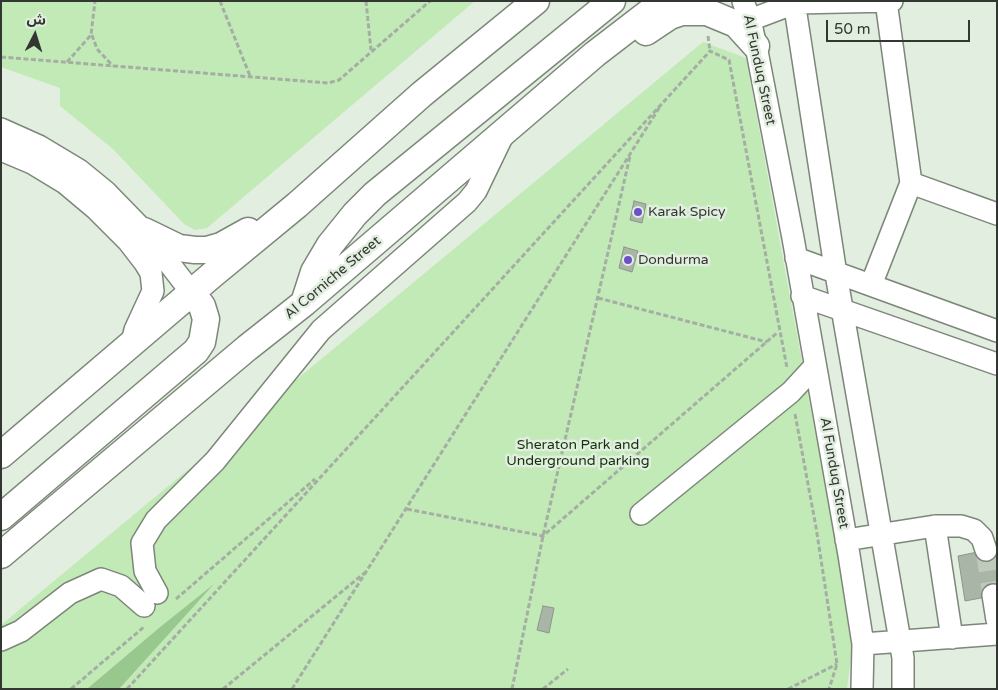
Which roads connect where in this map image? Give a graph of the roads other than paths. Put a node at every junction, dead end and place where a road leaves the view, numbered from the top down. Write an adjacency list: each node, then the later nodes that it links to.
1 (612, 1): 22 (main road)
2 (664, 1): 9 (main road, Al Corniche Street)
3 (892, 1): 5 (street)
4 (796, 2): 5 (street); 7 (street); 18 (street)
5 (886, 2): 13 (street)
6 (530, 4): 14 (main road)
7 (747, 11): 8 (street, Al Funduq Street)
8 (756, 46): 9 (main road); 17 (street, Al Funduq Street)
9 (595, 54): 11 (main road, Al Corniche Street)
10 (1, 129): 16 (street)
11 (503, 134): 22 (main road, Al Corniche Street); 40 (street)
12 (1, 150): 25 (street)
13 (911, 183): 15 (street); 19 (street)
14 (297, 205): 16 (main road); 20 (main road)
15 (997, 214)
16 (144, 231): 20 (street)
17 (796, 258): 18 (street); 21 (street, Al Funduq Street)
18 (836, 274): 19 (street); 23 (street)
19 (871, 285): 24 (street)
20 (192, 293): 25 (main road); 30 (main road)
21 (802, 296): 23 (street); 27 (street, Al Funduq Street)
22 (304, 303): 35 (main road, Al Corniche Street)
23 (843, 310): 26 (street); 32 (street)
24 (997, 330)
25 (132, 342): 28 (main road)
26 (997, 364)
27 (814, 367): 29 (street); 33 (street, Al Funduq Street)
28 (1, 455)
29 (641, 514)
30 (1, 517)
31 (935, 526): 32 (street); 34 (street); 39 (street)
32 (881, 533): 33 (street); 41 (street)
33 (846, 540): 42 (street, Al Funduq Street)
34 (986, 550)
35 (1, 555)
36 (993, 595): 37 (street)
37 (997, 620)
38 (997, 634): 39 (street)
39 (952, 638): 41 (street)
40 (1, 640)
41 (900, 642): 42 (street); 44 (street)
42 (863, 644): 43 (street, Al Funduq Street)
43 (862, 689)
44 (903, 689)

